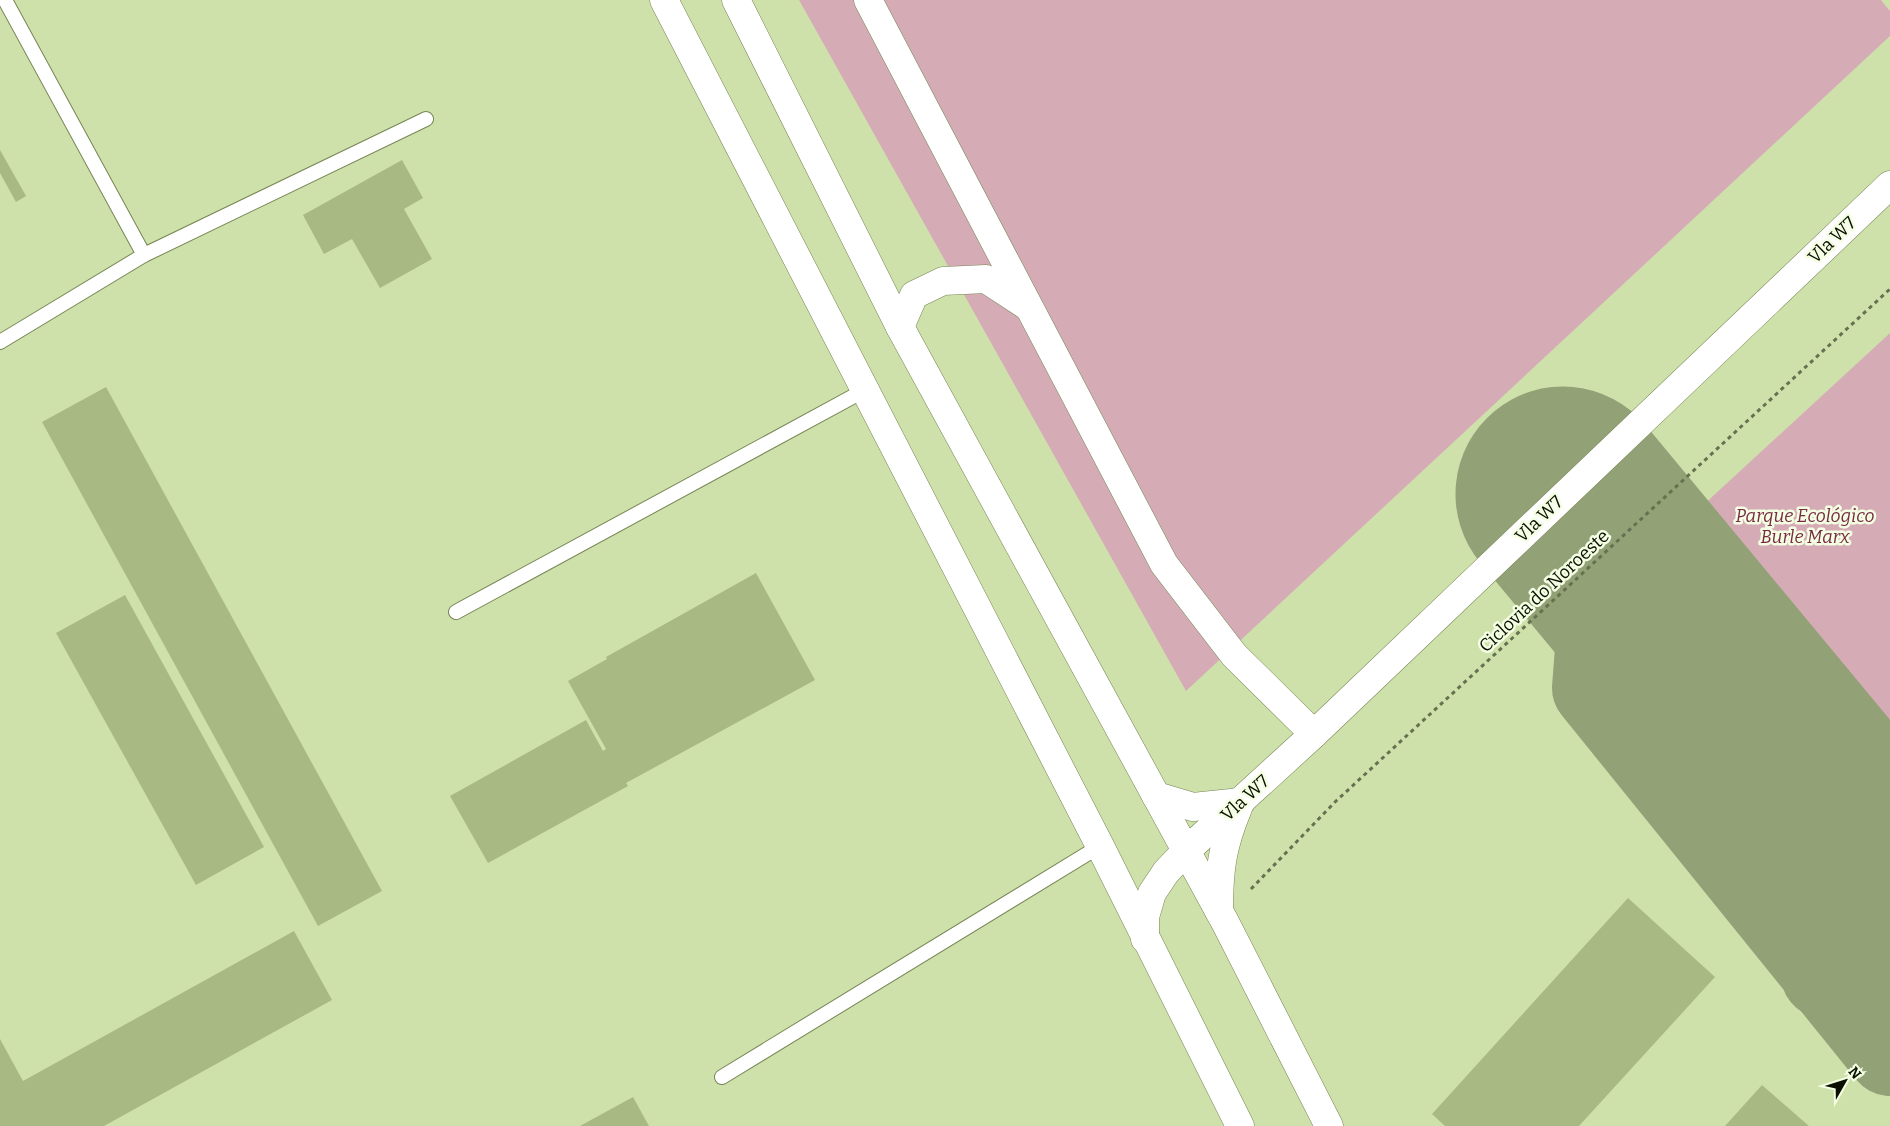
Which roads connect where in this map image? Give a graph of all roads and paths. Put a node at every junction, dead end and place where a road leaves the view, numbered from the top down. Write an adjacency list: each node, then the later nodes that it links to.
1 (5, 0): 7 (lane)
2 (664, 0): 12 (main road)
3 (736, 0): 10 (main road)
4 (868, 0): 9 (main road)
5 (426, 118): 7 (lane)
6 (1890, 185): 14 (main road, Vla W7)
7 (144, 255): 11 (lane)
8 (1890, 289): 19 (path, Ciclovia do Noroeste)
9 (1027, 306): 10 (main road); 14 (main road)
10 (900, 327): 15 (main road)
11 (0, 342)
12 (865, 390): 13 (lane); 17 (main road)
13 (456, 612)
14 (1314, 734): 16 (main road, Vla W7)
15 (1156, 796): 16 (main road); 18 (main road)
16 (1241, 802): 18 (main road, Vla W7); 19 (main road)
17 (1100, 846): 20 (main road); 21 (lane)
18 (1186, 851): 19 (main road); 20 (main road, Vla W7)
19 (1222, 917): 23 (main road)
20 (1145, 939): 22 (main road)
21 (722, 1077)
22 (1240, 1126)
23 (1329, 1126)

